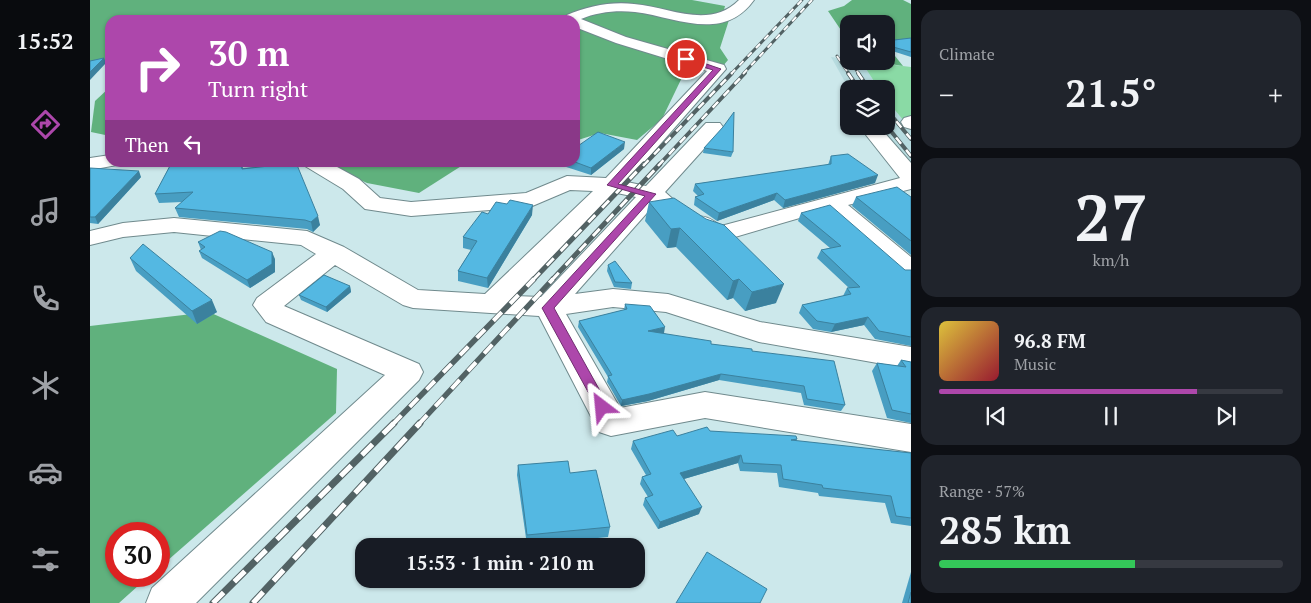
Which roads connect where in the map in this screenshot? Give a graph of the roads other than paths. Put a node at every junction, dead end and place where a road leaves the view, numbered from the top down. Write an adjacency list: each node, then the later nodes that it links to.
1 (747, 0): 2 (street)
2 (577, 15)
3 (580, 23): 11 (street)
4 (713, 128): 12 (street)
5 (876, 135): 9 (street)
6 (105, 162): 7 (street)
7 (90, 164)
8 (321, 167): 11 (street)
9 (911, 177)
10 (911, 182): 13 (street)
11 (612, 185): 12 (street); 17 (street)
12 (652, 194): 13 (street); 18 (street)
13 (831, 202): 16 (street)
14 (90, 238): 15 (street)
15 (335, 252): 17 (street); 21 (street)
16 (911, 270)
17 (491, 304): 18 (street)
18 (548, 308): 19 (street); 20 (street)
19 (911, 358)
20 (911, 438)
21 (167, 603)

